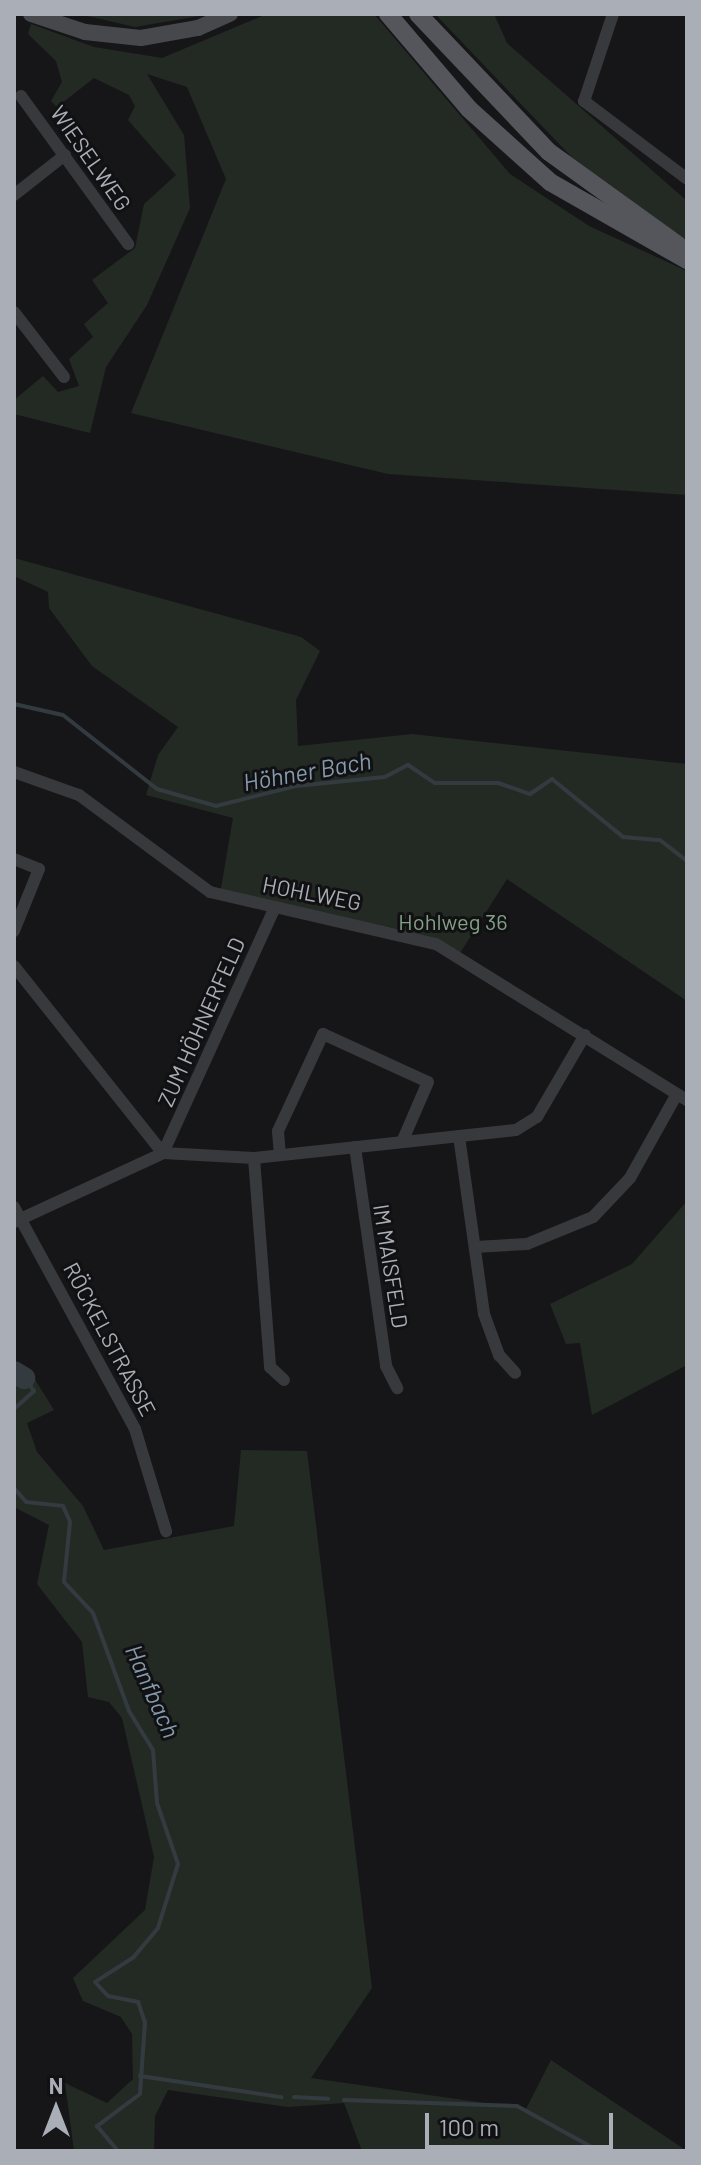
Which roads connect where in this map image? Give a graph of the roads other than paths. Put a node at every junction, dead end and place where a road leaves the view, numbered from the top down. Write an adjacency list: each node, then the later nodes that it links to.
1 (31, 14): 2 (main road)
2 (230, 14)
3 (418, 14): 11 (main road)
4 (613, 14): 8 (street)
5 (394, 22): 12 (main road)
6 (21, 96): 7 (street, WIESELWEG)
7 (65, 155): 9 (street); 10 (street, WIESELWEG)
8 (687, 179)
9 (14, 195)
10 (128, 244)
11 (687, 250)
12 (687, 260)
13 (14, 312): 14 (street)
14 (64, 377)
15 (14, 772): 17 (street, HOHLWEG)
16 (14, 859): 18 (street)
17 (275, 907): 20 (street, HOHLWEG); 25 (street, ZUM HÖHNERFELD)
18 (14, 931)
19 (14, 966): 25 (street)
20 (585, 1035): 21 (street, HOHLWEG); 22 (street)
21 (682, 1097): 29 (street)
22 (459, 1136): 23 (street); 29 (street)
23 (402, 1142): 24 (street); 26 (street)
24 (355, 1147): 26 (street); 32 (street, IM MAISFELD)
25 (163, 1153): 27 (street); 28 (street)
26 (280, 1155): 27 (street)
27 (254, 1158): 31 (street)
28 (16, 1215): 33 (street, RÖCKELSTRASSE)
29 (475, 1247): 30 (street)
30 (515, 1373)
31 (284, 1380)
32 (397, 1388)
33 (166, 1531)

